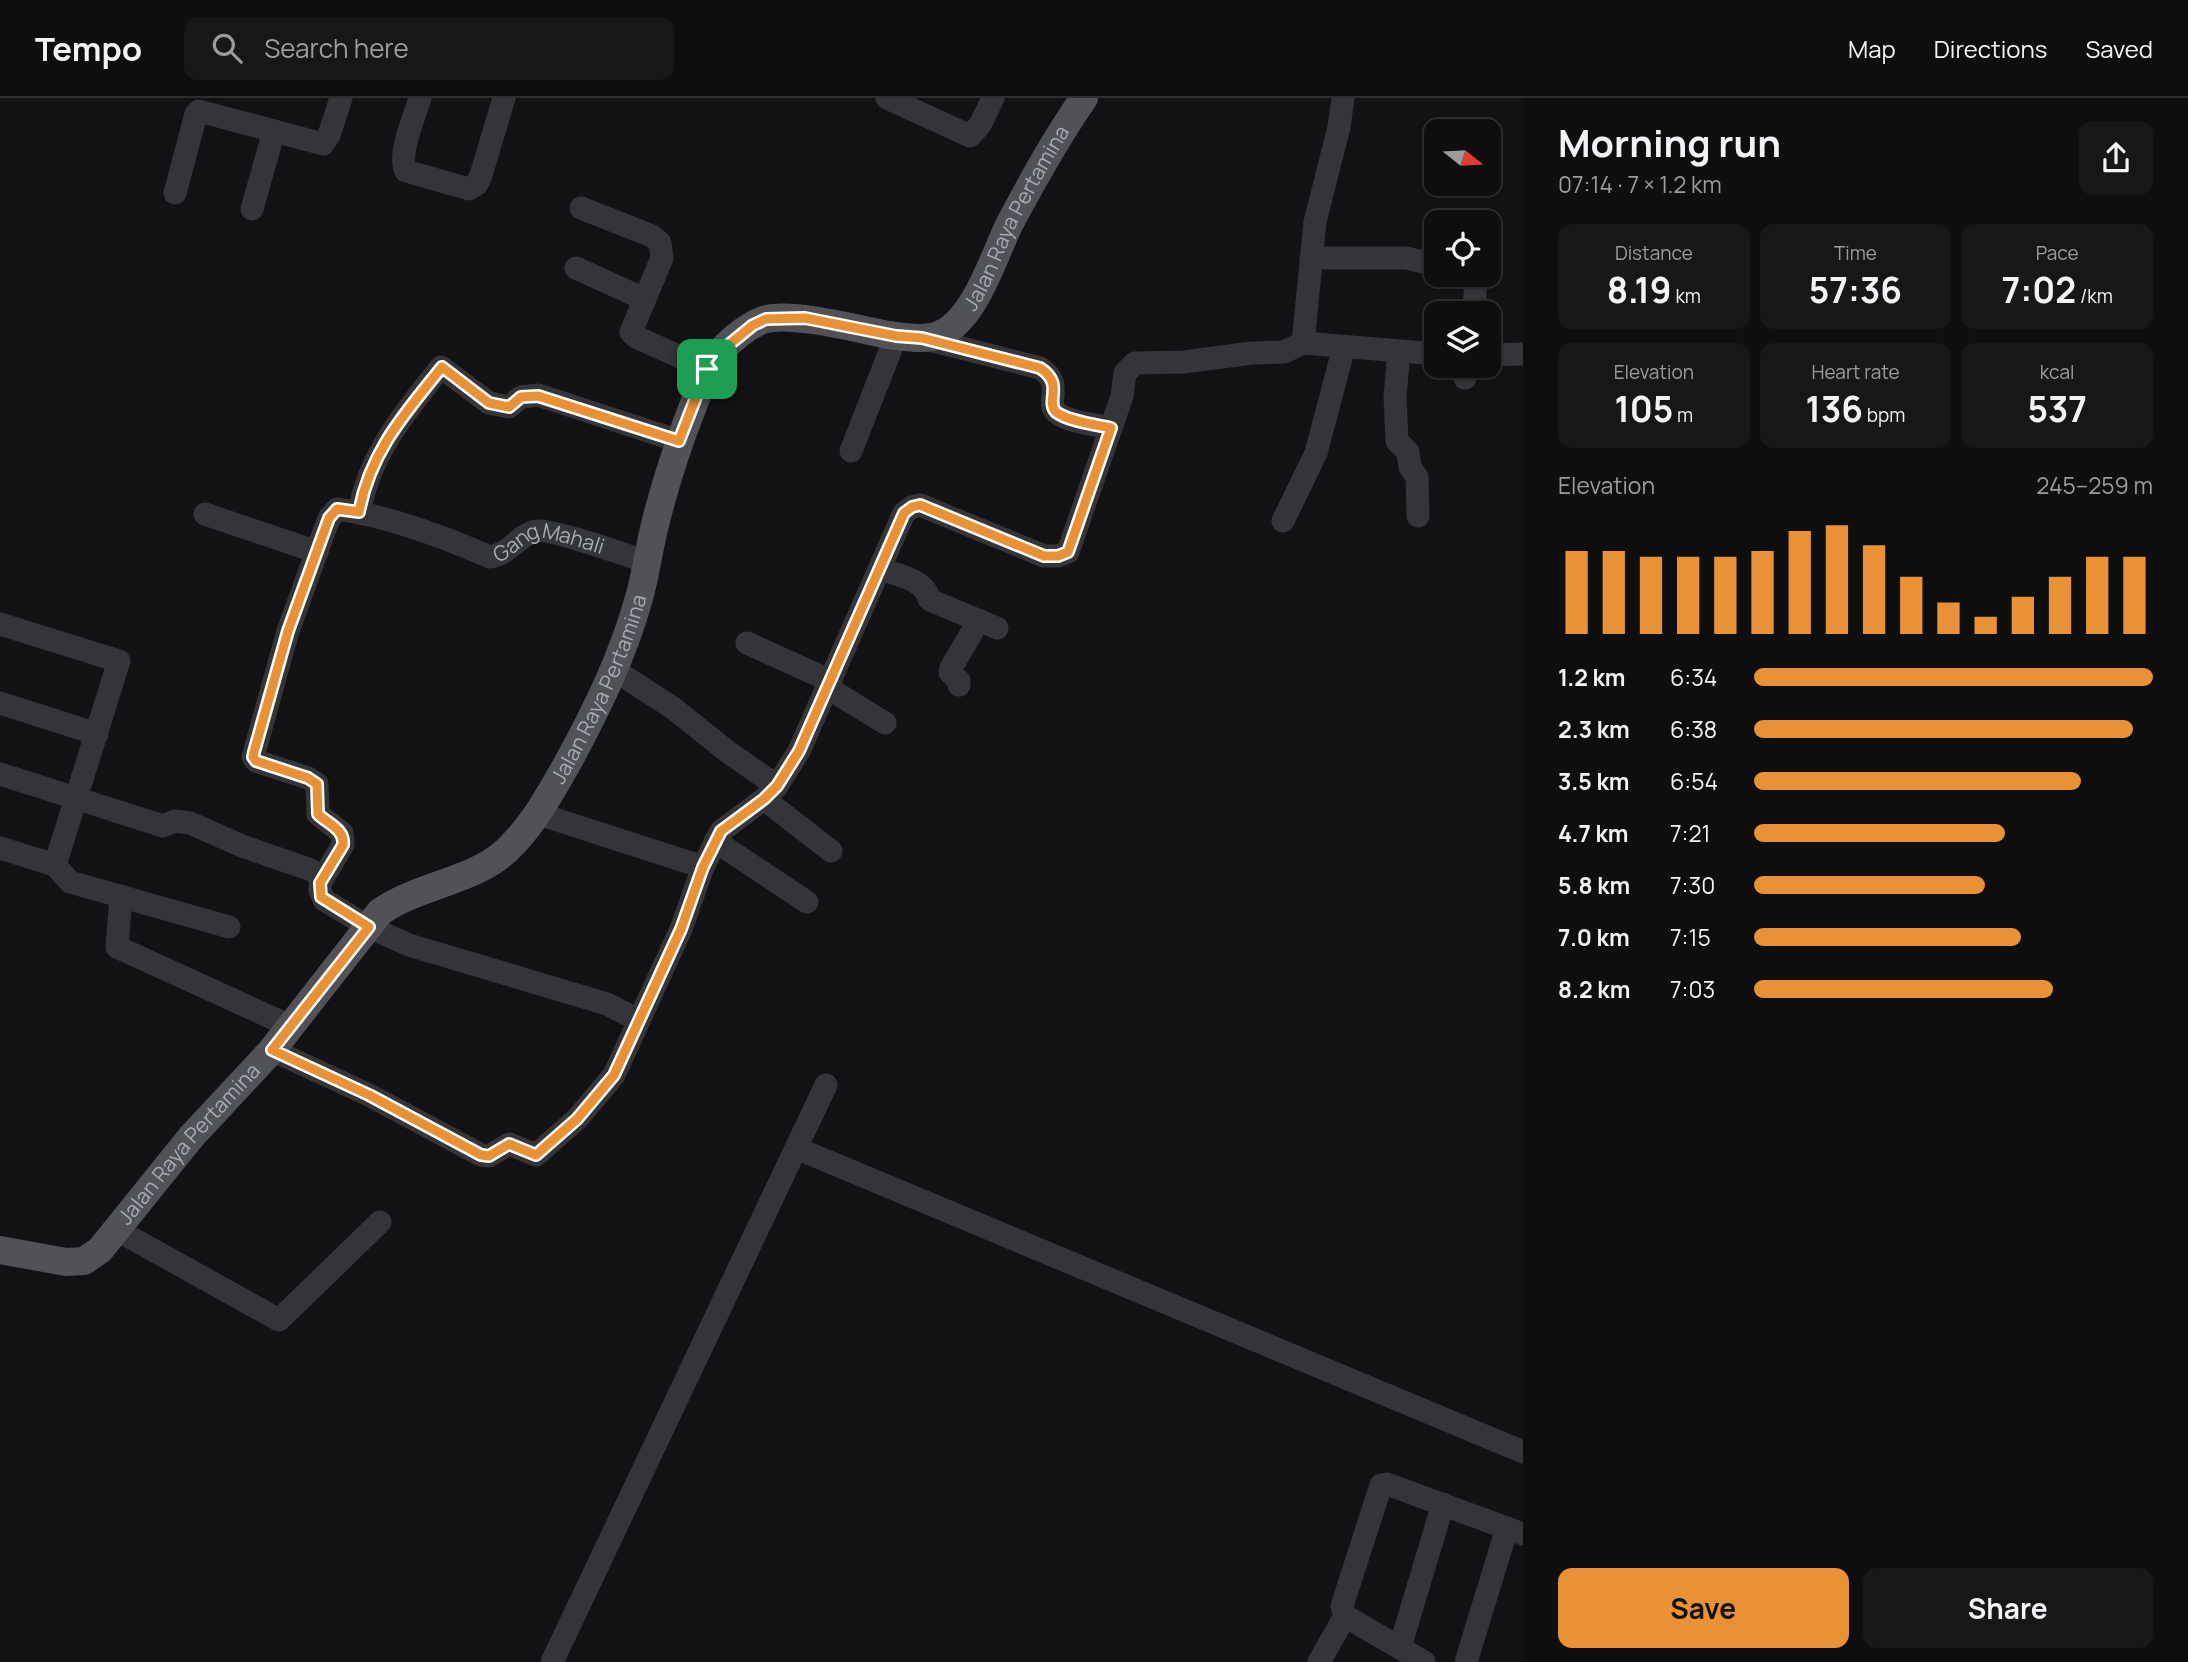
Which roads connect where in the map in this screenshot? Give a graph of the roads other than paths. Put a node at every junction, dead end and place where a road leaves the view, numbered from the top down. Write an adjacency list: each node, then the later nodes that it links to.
1 (341, 98): 8 (street)
2 (421, 98): 3 (street)
3 (504, 98)
4 (887, 98): 5 (street)
5 (993, 98)
6 (1083, 98): 16 (main road, Jalan Raya Pertamina)
7 (1343, 98): 12 (street)
8 (274, 131): 9 (street); 11 (street)
9 (175, 193)
10 (581, 208): 15 (street)
11 (252, 209)
12 (1311, 258): 13 (street); 17 (street)
13 (1424, 262)
14 (576, 268): 15 (street)
15 (644, 299): 23 (street)
16 (909, 337): 23 (main road, Jalan Raya Pertamina); 24 (street); 26 (street)
17 (1303, 343): 18 (street); 24 (street)
18 (1344, 347): 19 (street); 30 (street)
19 (1399, 352): 20 (street); 29 (street)
20 (1424, 353)
21 (1523, 354): 22 (street)
22 (1501, 355)
23 (707, 369): 25 (main road, Jalan Raya Pertamina)
24 (1111, 428): 33 (street)
25 (679, 441): 27 (street); 32 (main road, Jalan Raya Pertamina)
26 (851, 451)
27 (359, 512): 31 (street, Gang Mahali); 32 (street, Gang Mahali)
28 (205, 514): 31 (street)
29 (1418, 516)
30 (1283, 521)
31 (317, 552): 55 (street)
32 (647, 562): 36 (main road, Jalan Raya Pertamina)
33 (880, 569): 37 (street); 38 (street)
34 (0, 624): 41 (street)
35 (747, 643): 37 (street)
36 (614, 670): 43 (street); 45 (main road, Jalan Raya Pertamina)
37 (829, 685): 40 (street); 43 (street)
38 (959, 685)
39 (0, 703): 41 (street)
40 (885, 723)
41 (97, 733): 44 (street)
42 (0, 774): 44 (street)
43 (771, 792): 46 (street); 48 (street)
44 (76, 798): 49 (street); 51 (street)
45 (539, 814): 50 (street); 55 (main road, Jalan Raya Pertamina)
46 (715, 841): 50 (street); 53 (street)
47 (0, 848): 49 (street)
48 (831, 850)
49 (55, 865): 52 (street)
50 (703, 867): 56 (street)
51 (311, 870)
52 (121, 897): 54 (street); 57 (street)
53 (807, 902)
54 (229, 927)
55 (369, 927): 56 (street); 57 (main road, Jalan Raya Pertamina)
56 (638, 1020): 58 (street)
57 (290, 1026): 58 (main road, Jalan Raya Pertamina)
58 (272, 1050): 62 (main road, Jalan Raya Pertamina)
59 (826, 1085): 60 (street)
60 (796, 1148): 64 (street); 69 (street)
61 (380, 1222): 62 (street)
62 (117, 1230): 63 (main road, Jalan Raya Pertamina)
63 (0, 1250)
64 (1523, 1452)
65 (1443, 1504): 66 (street); 67 (street); 68 (street)
66 (1515, 1531): 71 (street)
67 (1345, 1616): 68 (street); 70 (street)
68 (1409, 1656)
69 (552, 1662)
70 (1319, 1662)
71 (1466, 1662)

